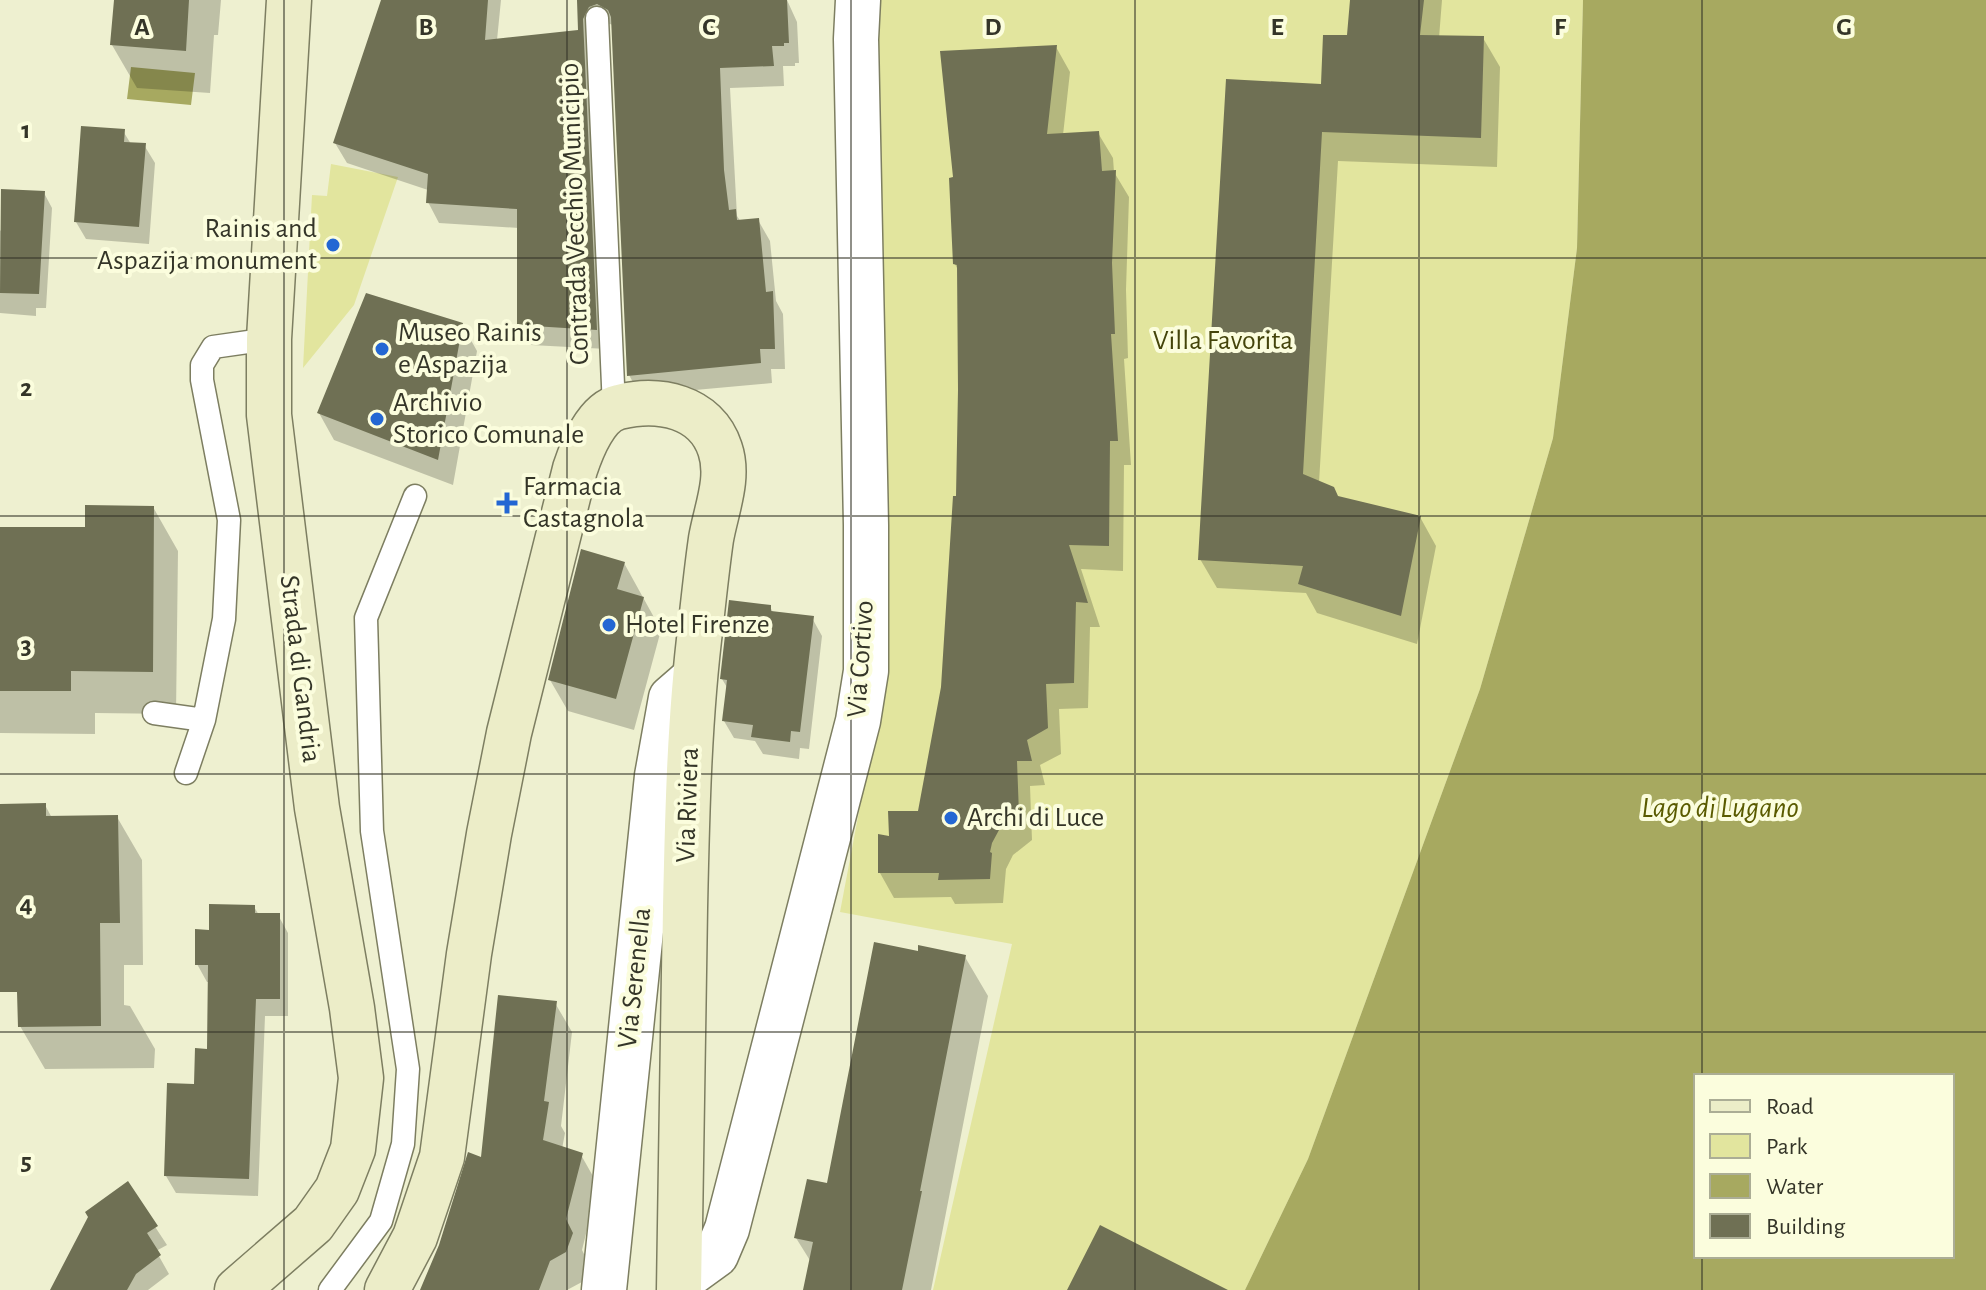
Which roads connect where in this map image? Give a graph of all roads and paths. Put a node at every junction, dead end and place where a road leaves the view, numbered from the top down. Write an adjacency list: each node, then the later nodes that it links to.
1 (289, 0): 4 (main road, Strada di Gandria)
2 (858, 0): 11 (street, Via Cortivo)
3 (597, 18): 5 (lane, Contrada Vecchio Municipio)
4 (269, 339): 9 (lane); 12 (main road, Strada di Gandria)
5 (614, 408): 7 (main road, Via Riviera); 14 (main road)
6 (415, 496): 13 (lane)
7 (694, 678): 11 (main road, Via Riviera); 15 (street, Via Serenella)
8 (154, 713): 9 (lane)
9 (204, 720): 10 (lane)
10 (186, 773)
11 (680, 1286)
12 (237, 1290)
13 (330, 1290)
14 (387, 1290)
15 (604, 1290)

